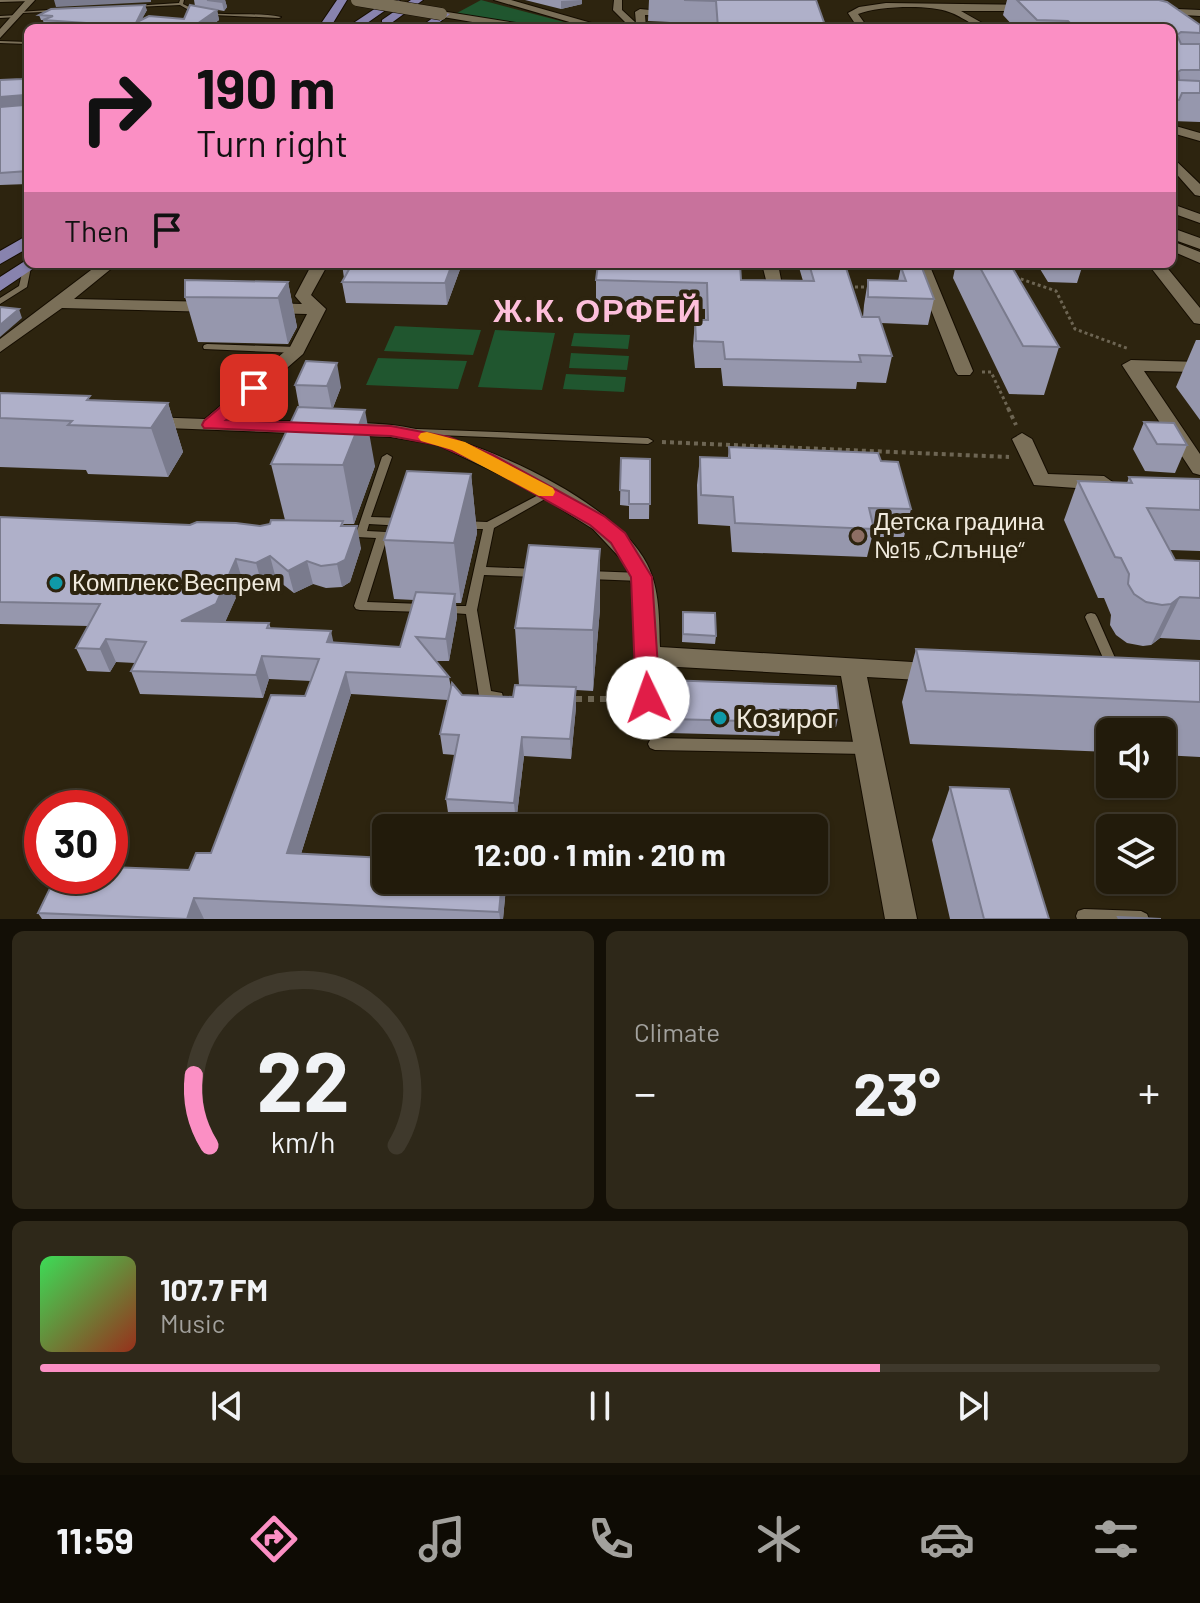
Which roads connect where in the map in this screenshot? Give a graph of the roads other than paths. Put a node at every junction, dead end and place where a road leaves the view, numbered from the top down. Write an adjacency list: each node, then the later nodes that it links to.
1 (31, 0): 8 (lane); 18 (street)
2 (342, 0): 22 (main road)
3 (357, 0): 19 (main road, bridge)
4 (395, 0): 23 (main road)
5 (418, 0): 24 (main road)
6 (499, 0): 27 (main road)
7 (618, 0): 28 (street)
8 (0, 1)
9 (182, 2): 10 (lane); 21 (lane)
10 (124, 7)
11 (458, 7): 19 (main road)
12 (655, 7): 29 (street)
13 (949, 8): 14 (street); 30 (street); 31 (street)
14 (1049, 8)
15 (66, 9): 18 (lane)
16 (1149, 11): 17 (street)
17 (1200, 13)
18 (19, 14): 20 (lane); 32 (street)
19 (443, 14): 25 (main road); 26 (main road)
20 (0, 17)
21 (279, 17)
22 (328, 23)
23 (358, 24)
24 (384, 24)
25 (430, 24)
26 (504, 24)
27 (588, 24)
28 (632, 24)
29 (639, 24)
30 (860, 24)
31 (979, 24)
32 (0, 35)
33 (0, 42): 34 (lane)
34 (24, 43)
35 (1176, 130): 36 (street)
36 (1200, 139): 37 (street)
37 (1176, 141)
38 (1176, 165): 39 (street)
39 (1200, 192)
40 (1176, 210): 41 (street)
41 (1200, 219)
42 (1176, 222): 43 (main road)
43 (1200, 231)
44 (1176, 235): 46 (main road)
45 (24, 243): 49 (main road)
46 (1200, 244)
47 (1176, 247): 48 (street)
48 (1200, 258)
49 (0, 259)
50 (25, 268): 57 (main road)
51 (28, 268): 59 (lane)
52 (104, 268): 60 (street)
53 (318, 268): 61 (street)
54 (771, 268): 58 (street)
55 (923, 268): 67 (street)
56 (1159, 268): 62 (street)
57 (0, 285)
58 (774, 285)
59 (0, 302)
60 (58, 303): 61 (street); 63 (street)
61 (318, 309): 65 (street)
62 (1200, 319)
63 (0, 347)
64 (207, 347): 65 (lane)
65 (297, 350): 69 (street)
66 (1200, 367): 74 (street)
67 (964, 371)
68 (135, 422): 69 (street)
69 (210, 425): 70 (street)
70 (391, 431): 72 (lane); 76 (street)
71 (1022, 439): 75 (street)
72 (648, 441)
73 (387, 457): 80 (lane)
74 (1200, 469)
75 (1120, 484)
76 (548, 493): 79 (lane); 84 (street)
77 (412, 522): 80 (lane)
78 (443, 524): 79 (lane)
79 (489, 526): 81 (lane)
80 (357, 529): 85 (lane)
81 (479, 571): 82 (lane); 85 (lane)
82 (553, 573)
83 (582, 575): 84 (lane)
84 (641, 577): 87 (street)
85 (471, 610): 92 (lane)
86 (1091, 617): 91 (lane)
87 (646, 656): 88 (street); 93 (street)
88 (852, 667): 89 (street); 95 (street)
89 (962, 673)
90 (1087, 679): 91 (street)
91 (1125, 680)
92 (515, 697)
93 (648, 698)
94 (655, 744): 95 (lane)
95 (868, 748): 96 (street)
96 (901, 919)
97 (1085, 919): 98 (lane)
98 (1141, 919)

